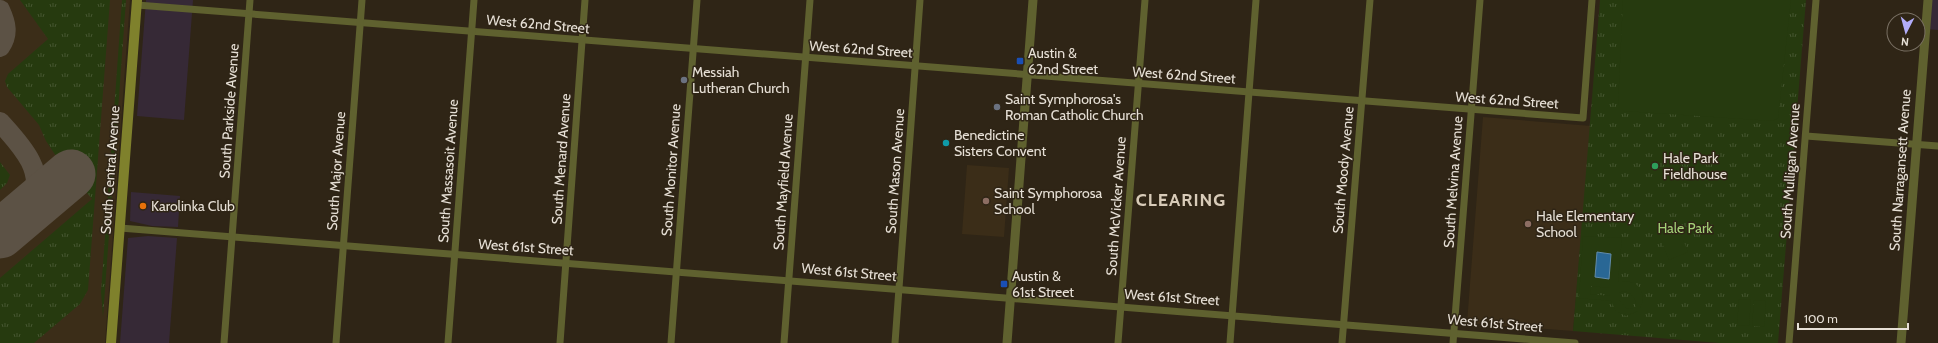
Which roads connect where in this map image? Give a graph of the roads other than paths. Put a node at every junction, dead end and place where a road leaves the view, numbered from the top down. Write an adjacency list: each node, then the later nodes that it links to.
1 (250, 0): 17 (street, South Parkside Avenue)
2 (362, 0): 18 (street, South Major Avenue)
3 (474, 0): 19 (street, South Massasoit Avenue)
4 (585, 0): 20 (street, South Menard Avenue)
5 (697, 0): 21 (street, South Monitor Avenue)
6 (810, 0): 22 (street, South Mayfield Avenue)
7 (920, 0): 23 (street, South Mason Avenue)
8 (1033, 0): 24 (street)
9 (1145, 0): 25 (street, South McVicker Avenue)
10 (1256, 0): 26 (street)
11 (1370, 0): 27 (street, South Moody Avenue)
12 (1480, 0): 28 (street, South Melvina Avenue)
13 (1592, 0): 28 (street, West 62nd Street)
14 (1816, 0): 29 (street, South Mulligan Avenue)
15 (1928, 0): 30 (street, South Narragansett Avenue)
16 (137, 3): 17 (street, West 62nd Street); 32 (main road, South Central Avenue)
17 (249, 14): 18 (street, West 62nd Street); 33 (street, South Parkside Avenue)
18 (360, 23): 19 (street, West 62nd Street); 34 (street, South Major Avenue)
19 (471, 32): 20 (street, West 62nd Street); 35 (street, South Massasoit Avenue)
20 (582, 40): 21 (street, West 62nd Street); 36 (street, South Menard Avenue)
21 (694, 49): 22 (street, West 62nd Street); 37 (street, South Monitor Avenue)
22 (805, 58): 23 (street, West 62nd Street); 38 (street, South Mayfield Avenue)
23 (916, 66): 24 (street, West 62nd Street); 39 (street, South Mason Avenue)
24 (1027, 75): 25 (street, West 62nd Street); 40 (street)
25 (1138, 84): 26 (street, West 62nd Street); 41 (street, South McVicker Avenue)
26 (1249, 93): 27 (street, West 62nd Street); 42 (street)
27 (1362, 102): 28 (street, West 62nd Street); 43 (street, South Moody Avenue)
28 (1471, 110): 44 (street, South Melvina Avenue)
29 (1806, 136): 30 (street); 60 (street, South Mulligan Avenue)
30 (1916, 144): 31 (street); 61 (street, South Narragansett Avenue)
31 (1938, 146)
32 (120, 228): 33 (street, West 61st Street); 45 (main road, South Central Avenue)
33 (232, 236): 34 (street, West 61st Street); 46 (street, South Parkside Avenue)
34 (344, 245): 35 (street, West 61st Street); 47 (street, South Major Avenue)
35 (455, 254): 36 (street, West 61st Street); 48 (street, South Massasoit Avenue)
36 (567, 263): 37 (street, West 61st Street); 49 (street, South Menard Avenue)
37 (676, 271): 38 (street, West 61st Street); 50 (street, South Monitor Avenue)
38 (788, 280): 39 (street, West 61st Street); 51 (street, South Mayfield Avenue)
39 (899, 289): 40 (street, West 61st Street); 52 (street, South Mason Avenue)
40 (1010, 298): 41 (street, West 61st Street); 53 (street)
41 (1121, 306): 42 (street, West 61st Street); 54 (street, South McVicker Avenue)
42 (1232, 315): 43 (street, West 61st Street); 55 (street)
43 (1343, 323): 44 (street, West 61st Street); 56 (street, South Moody Avenue)
44 (1454, 333): 57 (street, South Melvina Avenue); 58 (street, West 61st Street)
45 (111, 343)
46 (224, 343)
47 (336, 343)
48 (448, 343)
49 (560, 343)
50 (671, 343)
51 (784, 343)
52 (895, 343)
53 (1007, 343)
54 (1118, 343)
55 (1230, 343)
56 (1342, 343)
57 (1453, 343)
58 (1566, 343): 59 (street, West 61st Street)
59 (1575, 343)
60 (1789, 343)
61 (1901, 343)

